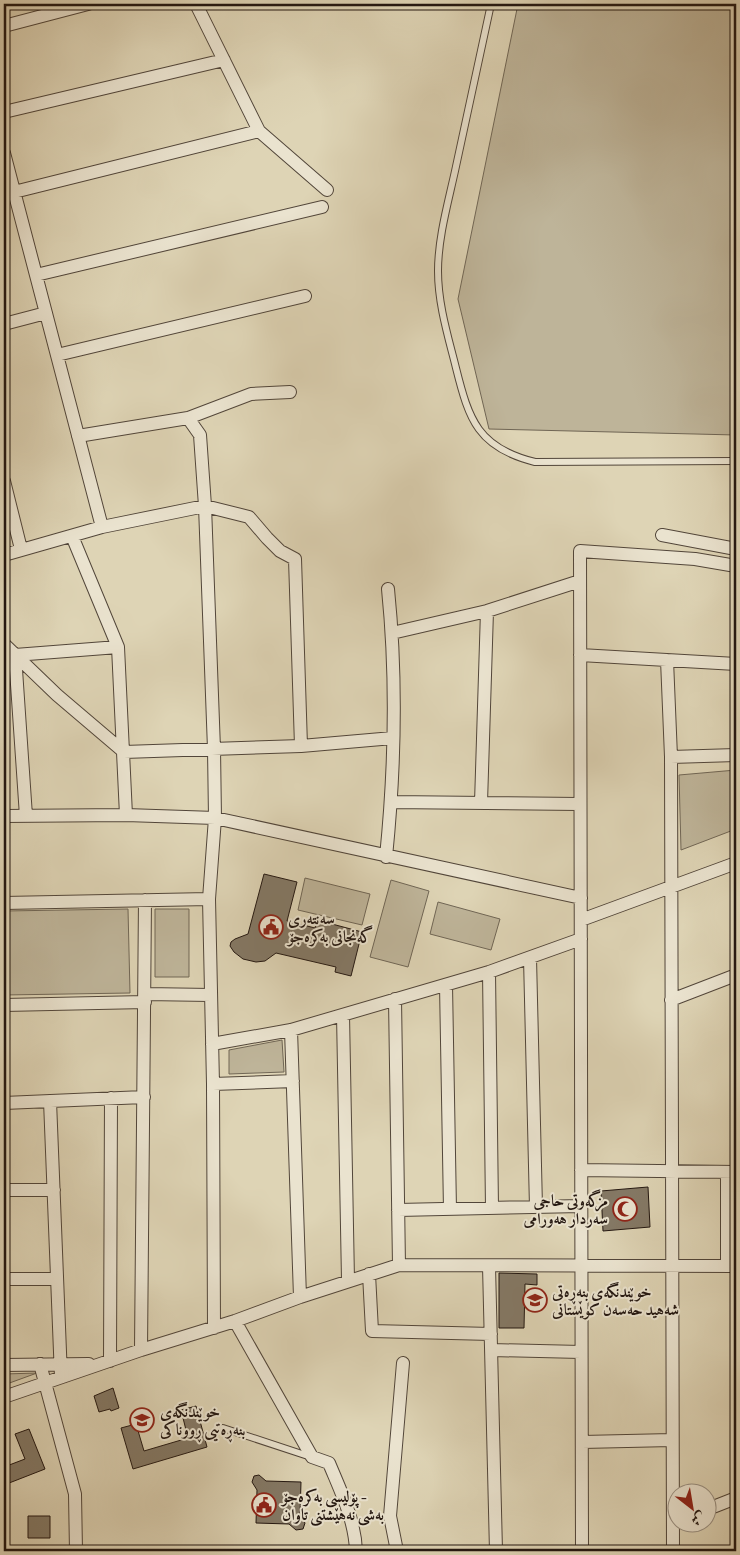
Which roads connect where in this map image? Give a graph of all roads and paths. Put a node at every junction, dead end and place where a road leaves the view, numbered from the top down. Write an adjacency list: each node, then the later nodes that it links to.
1 (88, 4): 4 (street)
2 (196, 4): 5 (street)
3 (491, 4): 20 (lane)
4 (4, 26)
5 (224, 60): 6 (street); 7 (street)
6 (4, 112)
7 (259, 131): 9 (street); 10 (street)
8 (4, 153): 10 (street)
9 (327, 190)
10 (14, 192): 12 (street)
11 (322, 207): 12 (street)
12 (36, 275): 14 (street)
13 (305, 296): 16 (street)
14 (46, 314): 15 (street); 16 (street)
15 (4, 324)
16 (57, 355): 19 (street)
17 (290, 392): 18 (street)
18 (188, 418): 19 (street); 22 (street)
19 (78, 436): 23 (street)
20 (736, 461)
21 (4, 481): 26 (street)
22 (205, 506): 23 (street); 41 (street); 42 (street)
23 (102, 527): 25 (street)
24 (662, 535): 27 (street)
25 (72, 536): 26 (street); 35 (street)
26 (21, 549): 28 (street)
27 (736, 549)
28 (4, 554)
29 (736, 566): 30 (street)
30 (580, 581): 32 (street); 37 (street)
31 (388, 589): 33 (street)
32 (487, 610): 33 (street); 47 (street)
33 (392, 634): 40 (street)
34 (4, 644): 36 (street)
35 (118, 646): 36 (street); 43 (street)
36 (15, 655): 43 (street); 51 (street)
37 (580, 655): 38 (street); 48 (street)
38 (667, 660): 39 (street); 45 (street)
39 (736, 664)
40 (394, 738): 41 (street); 46 (street)
41 (301, 746): 42 (street)
42 (214, 749): 43 (street); 52 (street)
43 (124, 752): 49 (street)
44 (736, 755): 45 (street)
45 (671, 757): 55 (street)
46 (392, 802): 47 (street); 53 (street)
47 (481, 803): 48 (street)
48 (579, 804): 56 (street)
49 (126, 815): 51 (street); 52 (street)
50 (4, 816): 51 (street)
51 (26, 816)
52 (215, 818): 53 (street); 57 (street)
53 (386, 857): 56 (street)
54 (736, 863): 55 (street)
55 (671, 887): 60 (street); 69 (street)
56 (580, 898): 60 (street)
57 (209, 899): 58 (street); 66 (street)
58 (145, 900): 59 (street); 67 (street)
59 (4, 903)
60 (581, 920): 61 (street)
61 (581, 938): 62 (street); 80 (street)
62 (530, 958): 63 (street); 86 (street)
63 (489, 972): 65 (street); 87 (street)
64 (736, 976): 69 (street)
65 (446, 984): 68 (street); 88 (street)
66 (211, 995): 67 (street); 73 (street)
67 (145, 998): 70 (street); 76 (street)
68 (395, 999): 71 (street); 89 (street)
69 (671, 1000): 81 (street)
70 (4, 1005)
71 (343, 1014): 72 (street); 98 (street)
72 (291, 1030): 73 (street); 74 (street)
73 (212, 1044): 75 (street)
74 (293, 1081): 75 (street); 99 (street)
75 (213, 1084): 101 (street)
76 (144, 1097): 77 (street); 103 (street)
77 (111, 1098): 78 (street); 106 (street)
78 (50, 1101): 79 (street); 84 (street)
79 (4, 1103)
80 (581, 1170): 81 (street); 85 (street)
81 (672, 1171): 82 (street); 91 (street)
82 (732, 1172): 94 (street)
83 (4, 1190): 84 (street)
84 (54, 1190): 97 (street)
85 (581, 1206): 86 (street); 93 (street)
86 (536, 1207): 87 (street)
87 (492, 1208): 88 (street)
88 (450, 1209): 89 (street)
89 (398, 1210): 90 (street)
90 (399, 1265): 92 (street); 95 (street)
91 (671, 1265): 93 (street); 94 (street); 114 (street)
92 (489, 1266): 93 (street); 102 (street)
93 (581, 1266): 105 (street)
94 (732, 1266)
95 (369, 1274): 98 (street); 102 (street)
96 (4, 1279): 97 (street)
97 (57, 1279): 110 (street)
98 (348, 1280): 99 (street)
99 (300, 1297): 100 (street)
100 (236, 1322): 101 (street); 116 (street)
101 (214, 1328): 103 (street)
102 (491, 1334): 104 (street)
103 (141, 1350): 106 (street)
104 (492, 1350): 105 (street); 124 (street)
105 (581, 1352): 115 (street)
106 (104, 1362): 110 (street)
107 (403, 1363): 123 (street)
108 (40, 1364): 109 (street); 110 (street); 111 (street)
109 (4, 1365)
110 (61, 1370): 111 (street)
111 (45, 1383): 112 (street); 121 (street)
112 (4, 1397)
113 (223, 1428): 116 (lane)
114 (672, 1440): 115 (street); 117 (street)
115 (582, 1442): 125 (street)
116 (312, 1457): 122 (street)
117 (674, 1482)
118 (736, 1498): 119 (street)
119 (718, 1506)
120 (674, 1532): 126 (street)
121 (76, 1551)
122 (356, 1551)
123 (397, 1551)
124 (496, 1551)
125 (582, 1551)
126 (673, 1551)

